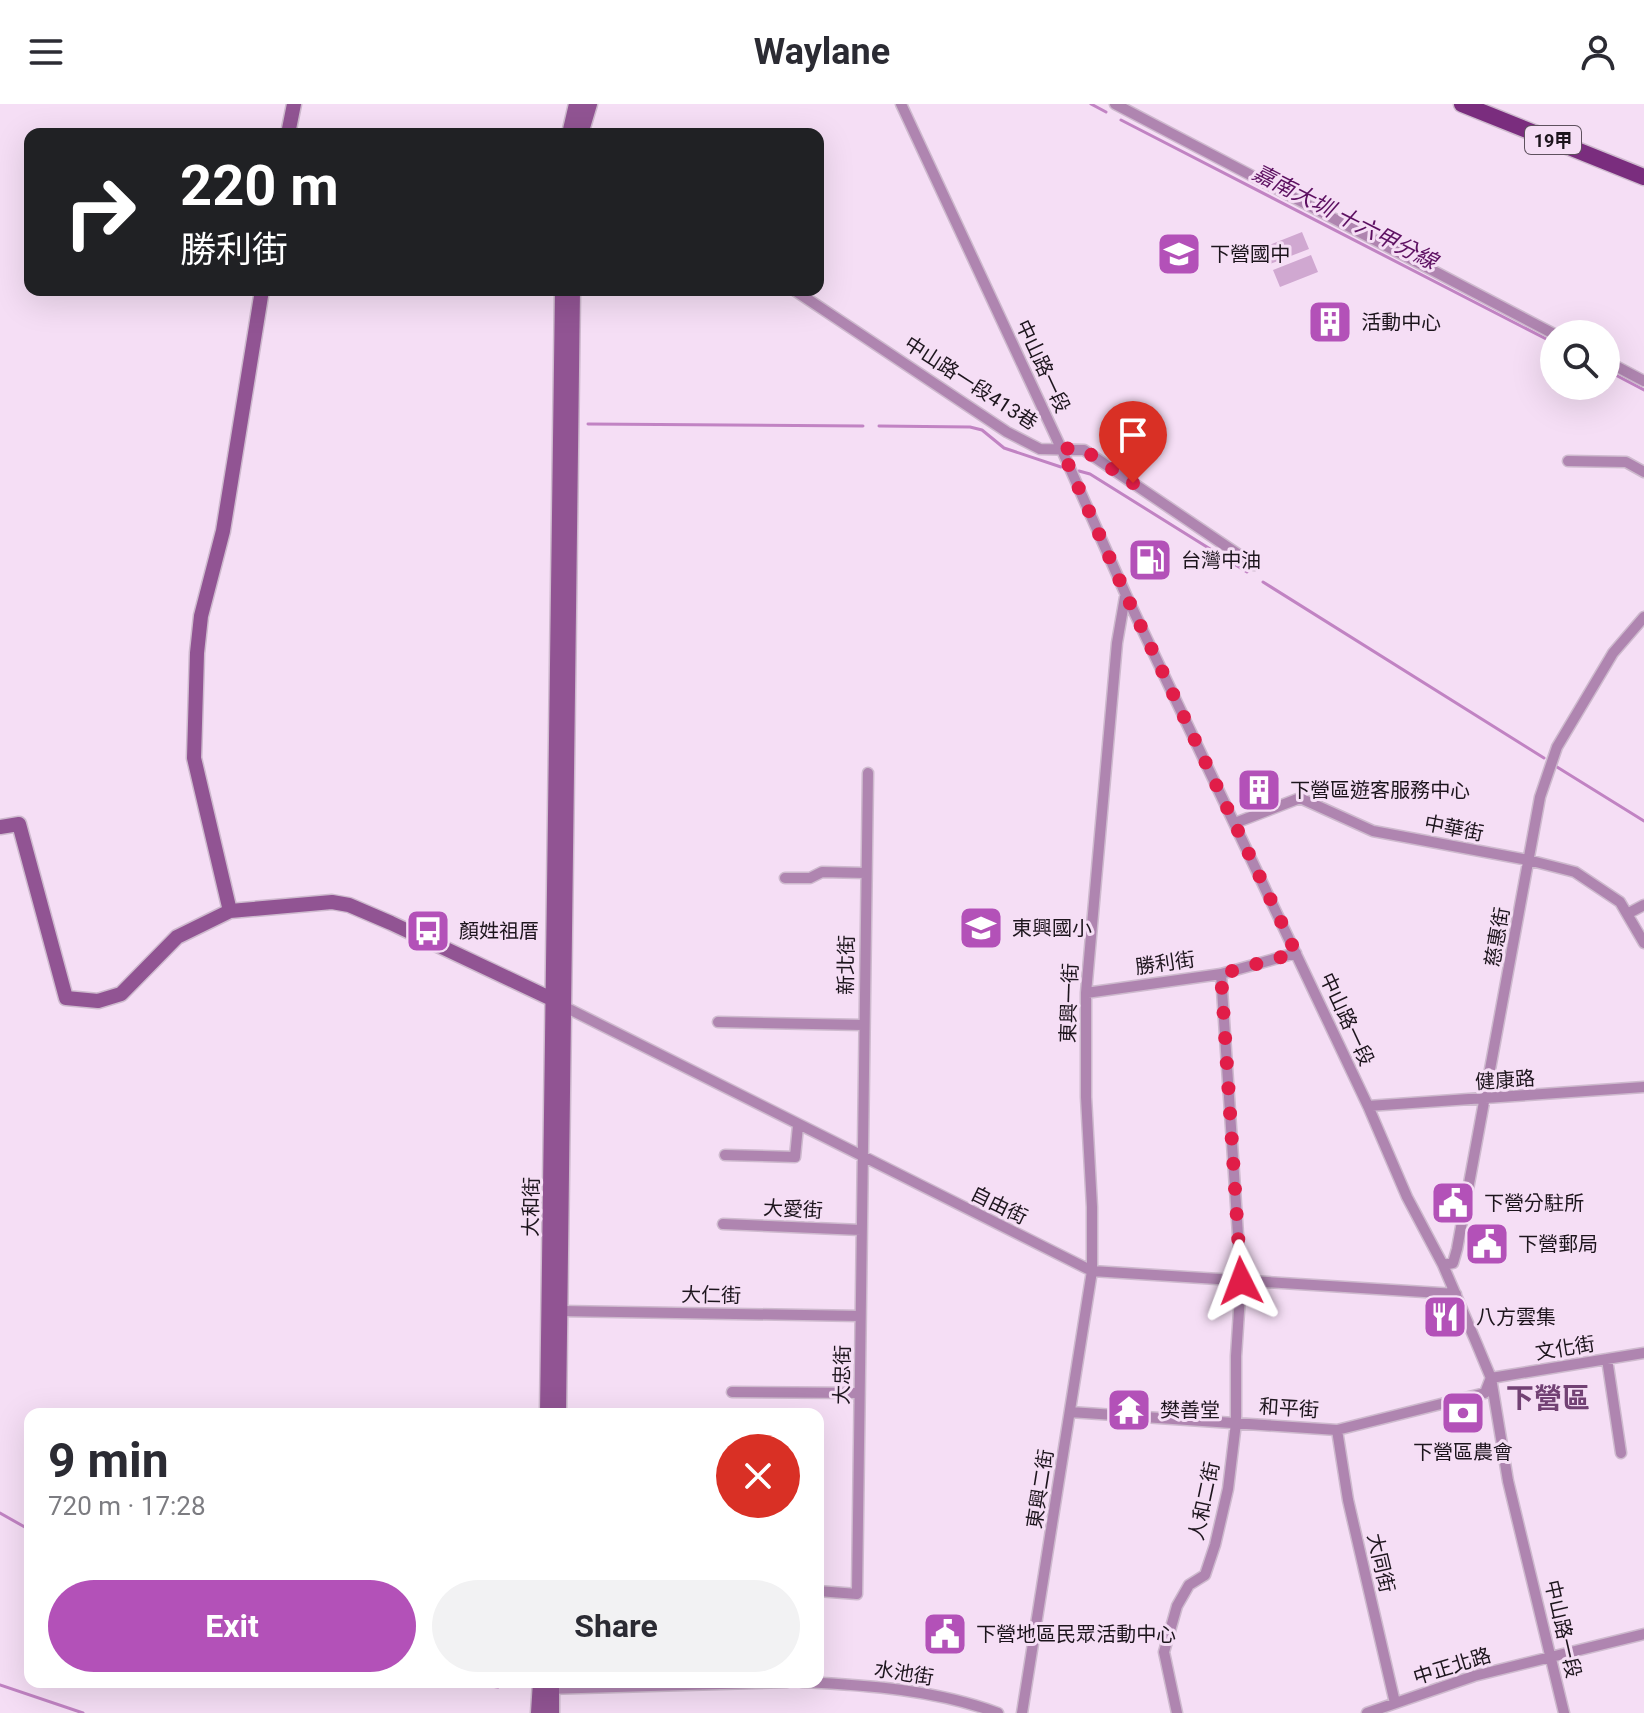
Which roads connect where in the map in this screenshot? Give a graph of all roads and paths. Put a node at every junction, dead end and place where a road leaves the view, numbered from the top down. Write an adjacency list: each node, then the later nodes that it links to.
1 (294, 104): 7 (main road)
2 (576, 104): 8 (main road)
3 (590, 104): 9 (main road)
4 (901, 104): 18 (street, 中山路一段)
5 (1115, 104): 15 (street)
6 (1462, 104): 10 (main road, 19甲)
7 (289, 128)
8 (570, 128)
9 (583, 128)
10 (1644, 177)
11 (261, 296): 32 (main road)
12 (562, 296): 38 (main road)
13 (573, 296): 38 (main road)
14 (803, 296): 18 (street, 中山路一段413巷)
15 (1540, 327)
16 (1620, 368): 17 (street)
17 (1644, 381)
18 (1061, 448): 21 (street, 中山路一段413巷); 22 (street, 中山路一段)
19 (1568, 461): 20 (street)
20 (1644, 472)
21 (1254, 565)
22 (1126, 595): 26 (street, 中山路一段); 37 (street, 東興一街)
23 (1644, 617): 24 (street, 慈惠街)
24 (1639, 631): 28 (street, 慈惠街)
25 (868, 773): 29 (street, 新北街)
26 (1235, 823): 28 (street, 中華街); 35 (street, 中山路一段)
27 (0, 827): 32 (main road)
28 (1528, 860): 33 (street, 中華街); 42 (street, 慈惠街)
29 (866, 873): 30 (street); 40 (street, 新北街)
30 (785, 878)
31 (1644, 905): 33 (street)
32 (230, 911): 38 (main road)
33 (1627, 914): 34 (street, 中華街)
34 (1644, 943)
35 (1296, 953): 36 (street, 勝利街); 43 (street, 中山路一段)
36 (1221, 974): 37 (street, 勝利街); 51 (street, 人和二街)
37 (1086, 993): 50 (street, 東興一街)
38 (560, 1003): 44 (street, 自由街); 53 (main road, 大和街); 60 (main road, 大和街)
39 (718, 1022): 40 (street)
40 (863, 1025): 46 (street, 新北街)
41 (1644, 1087): 42 (street, 健康路)
42 (1485, 1100): 43 (street, 健康路); 49 (street, 慈惠街)
43 (1368, 1106): 49 (street, 中山路一段)
44 (798, 1126): 45 (street); 46 (street, 自由街)
45 (725, 1155)
46 (861, 1157): 48 (street, 大忠街); 50 (street, 自由街)
47 (723, 1224): 48 (street, 大愛街)
48 (861, 1230): 54 (street, 大忠街)
49 (1443, 1265): 52 (street, 中山路一段)
50 (1092, 1271): 51 (street, 自由街); 62 (street, 東興二街)
51 (1241, 1281): 52 (street, 自由街); 63 (street, 人和二街)
52 (1456, 1294): 57 (street, 中山路一段)
53 (561, 1311): 54 (street, 大仁街); 61 (main road, 大和街)
54 (860, 1316): 59 (street, 大忠街)
55 (1644, 1353): 56 (street, 文化街)
56 (1607, 1359): 57 (street, 文化街); 65 (street)
57 (1491, 1378): 64 (street, 和平街); 68 (street, 中山路一段)
58 (732, 1392): 59 (street)
59 (859, 1393): 66 (street, 大忠街)
60 (547, 1408)
61 (559, 1408)
62 (1070, 1412): 63 (street, 和平街); 76 (street, 東興二街)
63 (1236, 1423): 64 (street, 和平街); 77 (street, 人和二街)
64 (1337, 1430): 72 (street, 大同街)
65 (1621, 1453)
66 (824, 1591)
67 (1643, 1638): 68 (street, 中正北路)
68 (1549, 1656): 72 (street, 中正北路); 79 (street, 中山路一段)
69 (824, 1683): 75 (street, 水池街)
70 (545, 1688): 73 (main road)
71 (546, 1688): 74 (main road)
72 (1395, 1703): 78 (street, 中正北路)
73 (538, 1713)
74 (552, 1713)
75 (998, 1713)
76 (1022, 1713)
77 (1177, 1713)
78 (1367, 1713)
79 (1564, 1713)

